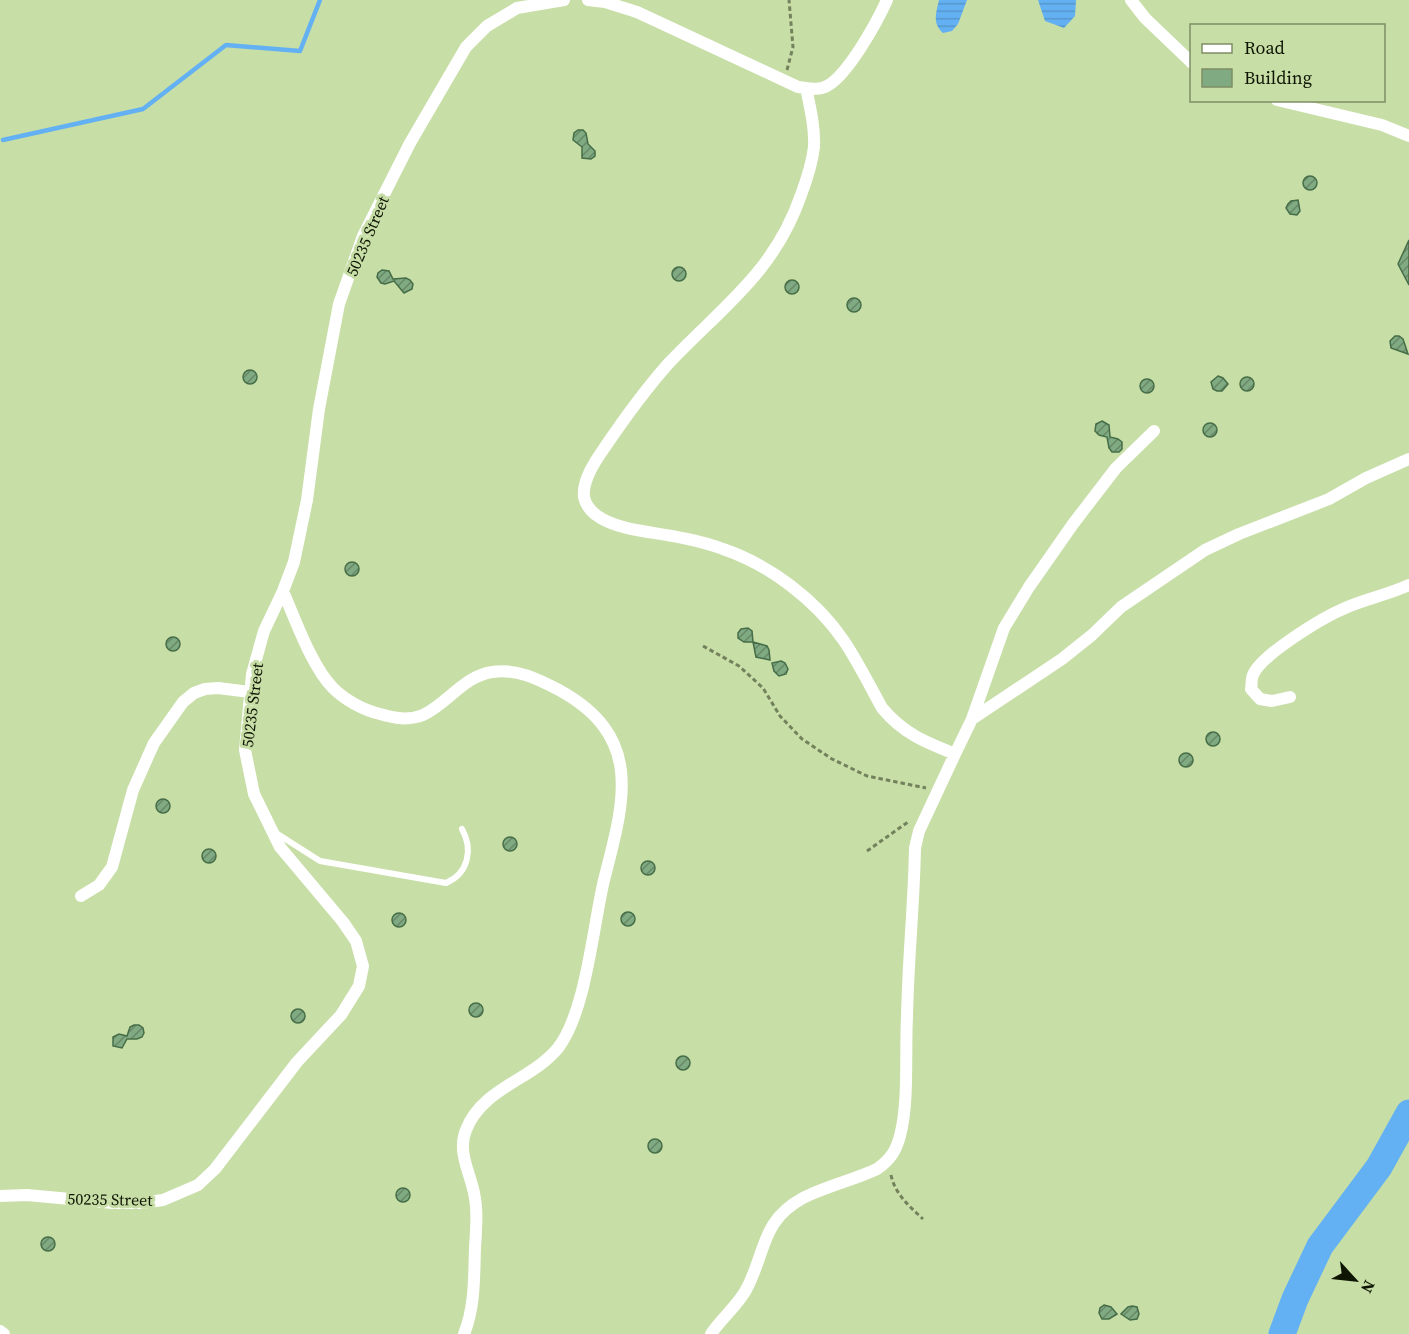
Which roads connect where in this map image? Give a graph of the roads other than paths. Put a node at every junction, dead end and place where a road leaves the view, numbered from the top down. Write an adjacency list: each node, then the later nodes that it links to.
1 (564, 0): 12 (street, 50235 Street)
2 (588, 0): 6 (street)
3 (887, 0): 6 (street)
4 (1131, 0): 5 (street)
5 (1190, 62)
6 (807, 88): 16 (street)
7 (1285, 102): 8 (street)
8 (1409, 136)
9 (1154, 431): 15 (street)
10 (1409, 459): 15 (street)
11 (1409, 585): 14 (street)
12 (283, 591): 13 (street, 50235 Street); 23 (street)
13 (250, 692): 17 (street, 50235 Street); 19 (street)
14 (1290, 697)
15 (972, 719): 16 (street)
16 (956, 754): 24 (street)
17 (271, 829): 18 (lane); 20 (street, 50235 Street)
18 (462, 829)
19 (81, 896)
20 (0, 1196)
21 (0, 1331): 22 (street)
22 (4, 1334)
23 (464, 1334)
24 (711, 1334)

